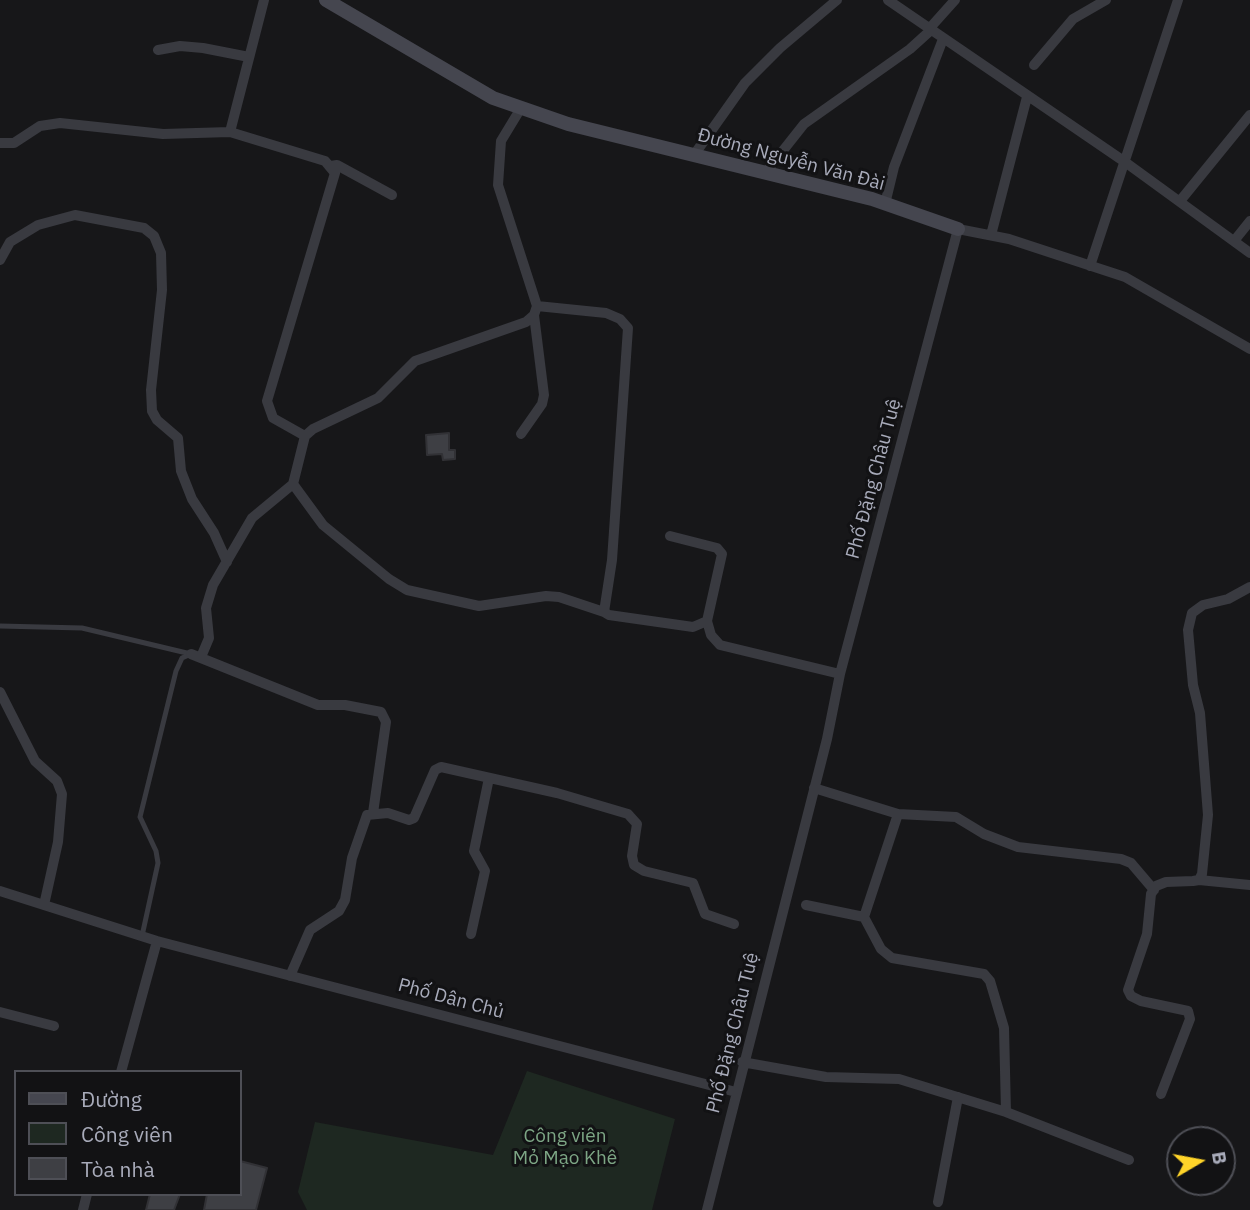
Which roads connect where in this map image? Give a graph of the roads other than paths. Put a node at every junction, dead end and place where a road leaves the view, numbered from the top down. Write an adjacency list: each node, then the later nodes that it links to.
1 (264, 0): 11 (street)
2 (326, 0): 14 (street, Đường Nguyễn Văn Đài)
3 (837, 0): 18 (street)
4 (888, 0): 8 (street)
5 (954, 0): 8 (street)
6 (1106, 0): 12 (street)
7 (1178, 0): 19 (street)
8 (930, 30): 9 (street); 21 (street)
9 (943, 39): 13 (street); 24 (street)
10 (158, 50): 11 (street)
11 (249, 57): 16 (street)
12 (1034, 65)
13 (1027, 97): 19 (street); 27 (street)
14 (521, 108): 18 (street, Đường Nguyễn Văn Đài); 32 (street)
15 (1250, 115): 23 (street)
16 (230, 131): 17 (street); 20 (street)
17 (0, 144)
18 (694, 155): 21 (street, Đường Nguyễn Văn Đài)
19 (1125, 162): 23 (street); 31 (street)
20 (331, 166): 22 (street); 35 (street)
21 (766, 172): 24 (street, Đường Nguyễn Văn Đài)
22 (392, 195)
23 (1180, 201): 28 (street)
24 (885, 204): 26 (street, Đường Nguyễn Văn Đài)
25 (1250, 221): 28 (street)
26 (958, 229): 27 (street, Đường Nguyễn Văn Đài); 44 (street, Phố Đặng Châu Tuệ)
27 (991, 235): 31 (street, Đường Nguyễn Văn Đài)
28 (1234, 241): 29 (street)
29 (1250, 253)
30 (0, 260): 38 (street)
31 (1090, 266): 33 (street, Đường Nguyễn Văn Đài)
32 (536, 310): 34 (street); 35 (street); 40 (street)
33 (1250, 349)
34 (521, 434)
35 (305, 436): 36 (street)
36 (293, 484): 38 (street); 40 (street)
37 (670, 536): 41 (street)
38 (227, 562): 43 (street)
39 (1250, 587): 50 (street)
40 (604, 611): 41 (street)
41 (707, 621): 44 (street)
42 (0, 626): 43 (lane)
43 (196, 655): 48 (street); 59 (lane)
44 (840, 674): 47 (street, Phố Đặng Châu Tuệ)
45 (0, 692): 54 (street)
46 (489, 778): 48 (street); 57 (street); 58 (street)
47 (814, 786): 49 (street); 64 (street, Phố Đặng Châu Tuệ)
48 (373, 813): 61 (street)
49 (898, 814): 52 (street); 56 (street)
50 (1199, 880): 51 (street); 52 (street)
51 (1250, 885)
52 (1154, 890): 67 (street)
53 (0, 891): 54 (street, Phố Dân Chủ)
54 (44, 905): 59 (street, Phố Dân Chủ)
55 (806, 905): 56 (street)
56 (864, 917): 69 (street)
57 (734, 924)
58 (471, 934)
59 (142, 936): 60 (street, Phố Dân Chủ)
60 (156, 941): 61 (street, Phố Dân Chủ); 65 (street)
61 (290, 975): 66 (street, Phố Dân Chủ)
62 (0, 1012): 63 (street)
63 (54, 1026)
64 (742, 1062): 66 (street, Phố Đặng Châu Tuệ); 68 (street)
65 (122, 1070)
66 (736, 1092): 72 (street, Phố Đặng Châu Tuệ)
67 (1161, 1094)
68 (958, 1097): 69 (street); 71 (street)
69 (1006, 1112): 70 (street)
70 (1129, 1160)
71 (938, 1202)
72 (707, 1210)

